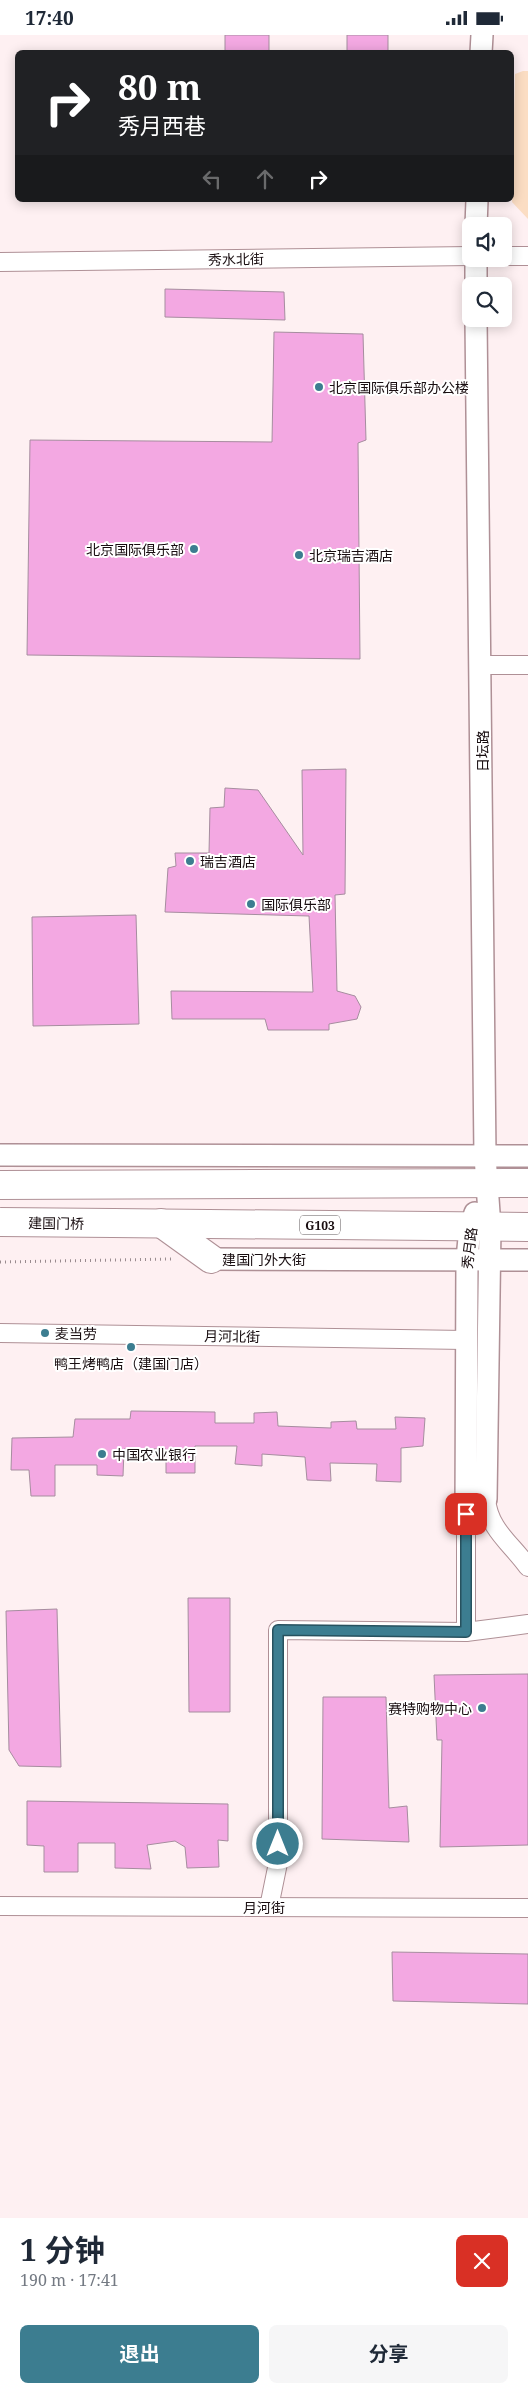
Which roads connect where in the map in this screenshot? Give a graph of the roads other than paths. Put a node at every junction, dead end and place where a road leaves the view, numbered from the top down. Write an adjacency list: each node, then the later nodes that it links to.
1 (482, 35): 2 (street)
2 (481, 50)
3 (477, 202): 4 (street)
4 (476, 217)
5 (462, 256): 8 (street, 秀水北街)
6 (512, 256): 7 (street)
7 (528, 256)
8 (0, 262)
9 (476, 327): 10 (street, 日坛路)
10 (481, 665): 11 (street); 14 (street, 日坛路)
11 (528, 665)
12 (0, 1155): 14 (street)
13 (528, 1156): 14 (street)
14 (485, 1169): 15 (highway); 16 (highway); 20 (street, 秀月路)
15 (528, 1183)
16 (0, 1185)
17 (0, 1222): 18 (highway, 建国门桥 / G103, bridge)
18 (161, 1223): 20 (highway, G103); 21 (highway)
19 (528, 1227): 20 (highway, G103)
20 (480, 1228): 22 (street, 秀月路); 23 (street, 秀月路)
21 (211, 1259): 22 (street, 建国门外大街)
22 (467, 1259): 23 (street, 建国门外大街); 26 (street, 秀月路)
23 (489, 1260): 24 (street, 建国门外大街); 27 (street, 秀月路)
24 (528, 1260)
25 (0, 1333): 26 (street, 月河北街)
26 (465, 1340): 28 (street, 秀月路)
27 (486, 1499): 29 (street)
28 (466, 1514): 31 (street, 秀月路)
29 (528, 1567)
30 (528, 1624): 31 (street)
31 (466, 1632): 33 (street)
32 (0, 1906): 33 (street, 月河街)
33 (269, 1907): 34 (street, 月河街)
34 (528, 1908)

